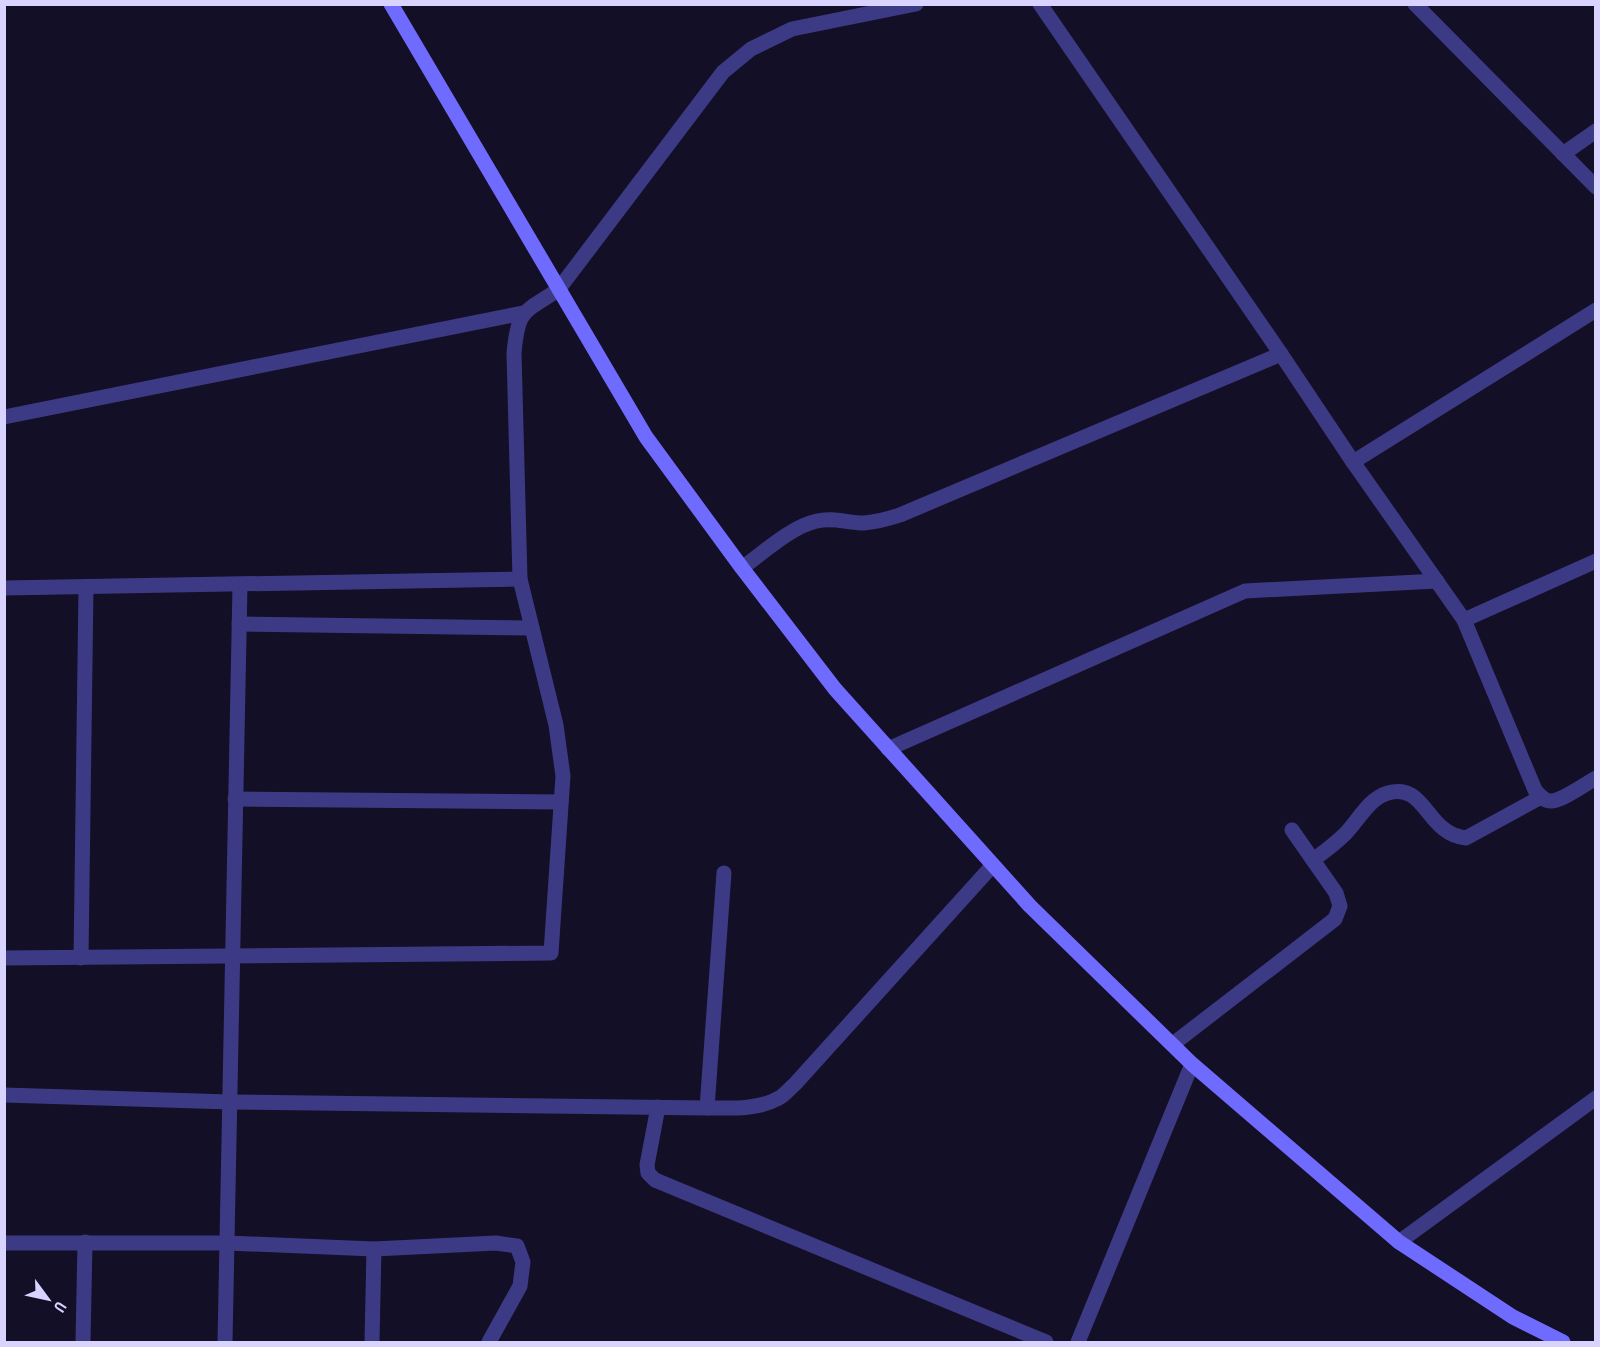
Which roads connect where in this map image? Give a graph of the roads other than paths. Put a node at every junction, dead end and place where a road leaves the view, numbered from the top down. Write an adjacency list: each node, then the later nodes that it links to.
1 (391, 4): 9 (street)
2 (916, 4): 5 (street)
3 (1040, 4): 12 (street)
4 (1415, 4): 7 (street)
5 (841, 12): 9 (street)
6 (1596, 131): 7 (street)
7 (1563, 154): 8 (street)
8 (1596, 187)
9 (558, 290): 11 (street); 16 (street)
10 (1596, 310): 14 (street)
11 (523, 313): 13 (street); 17 (street)
12 (1281, 354): 14 (street); 16 (street)
13 (4, 417)
14 (1353, 462): 18 (street)
15 (1596, 561): 22 (street)
16 (742, 568): 25 (street)
17 (520, 579): 19 (street); 24 (street)
18 (1437, 581): 22 (street); 25 (street)
19 (240, 585): 20 (street); 23 (street)
20 (86, 587): 21 (street); 36 (street)
21 (4, 588)
22 (1464, 620): 27 (street)
23 (239, 624): 24 (street); 28 (street)
24 (532, 628): 29 (street)
25 (888, 749): 32 (street)
26 (1596, 778): 27 (street)
27 (1541, 797): 31 (street)
28 (235, 799): 29 (street); 34 (street)
29 (561, 802): 34 (street)
30 (1292, 831): 31 (street)
31 (1313, 860): 37 (street)
32 (993, 865): 37 (street); 43 (street)
33 (724, 873): 43 (street)
34 (233, 956): 36 (street); 41 (street)
35 (4, 958): 36 (street)
36 (81, 958)
37 (1173, 1044): 38 (street)
38 (1192, 1064): 45 (street); 54 (street)
39 (4, 1095): 41 (street)
40 (1596, 1098): 45 (street)
41 (230, 1102): 42 (street); 47 (street)
42 (657, 1107): 43 (street); 53 (street)
43 (707, 1108)
44 (85, 1242): 46 (street); 47 (street); 49 (street)
45 (1399, 1242): 55 (street)
46 (4, 1243)
47 (227, 1243): 48 (street); 50 (street)
48 (374, 1249): 51 (street); 52 (street)
49 (83, 1342)
50 (225, 1342)
51 (372, 1342)
52 (489, 1342)
53 (1046, 1342)
54 (1078, 1342)
55 (1563, 1342)

